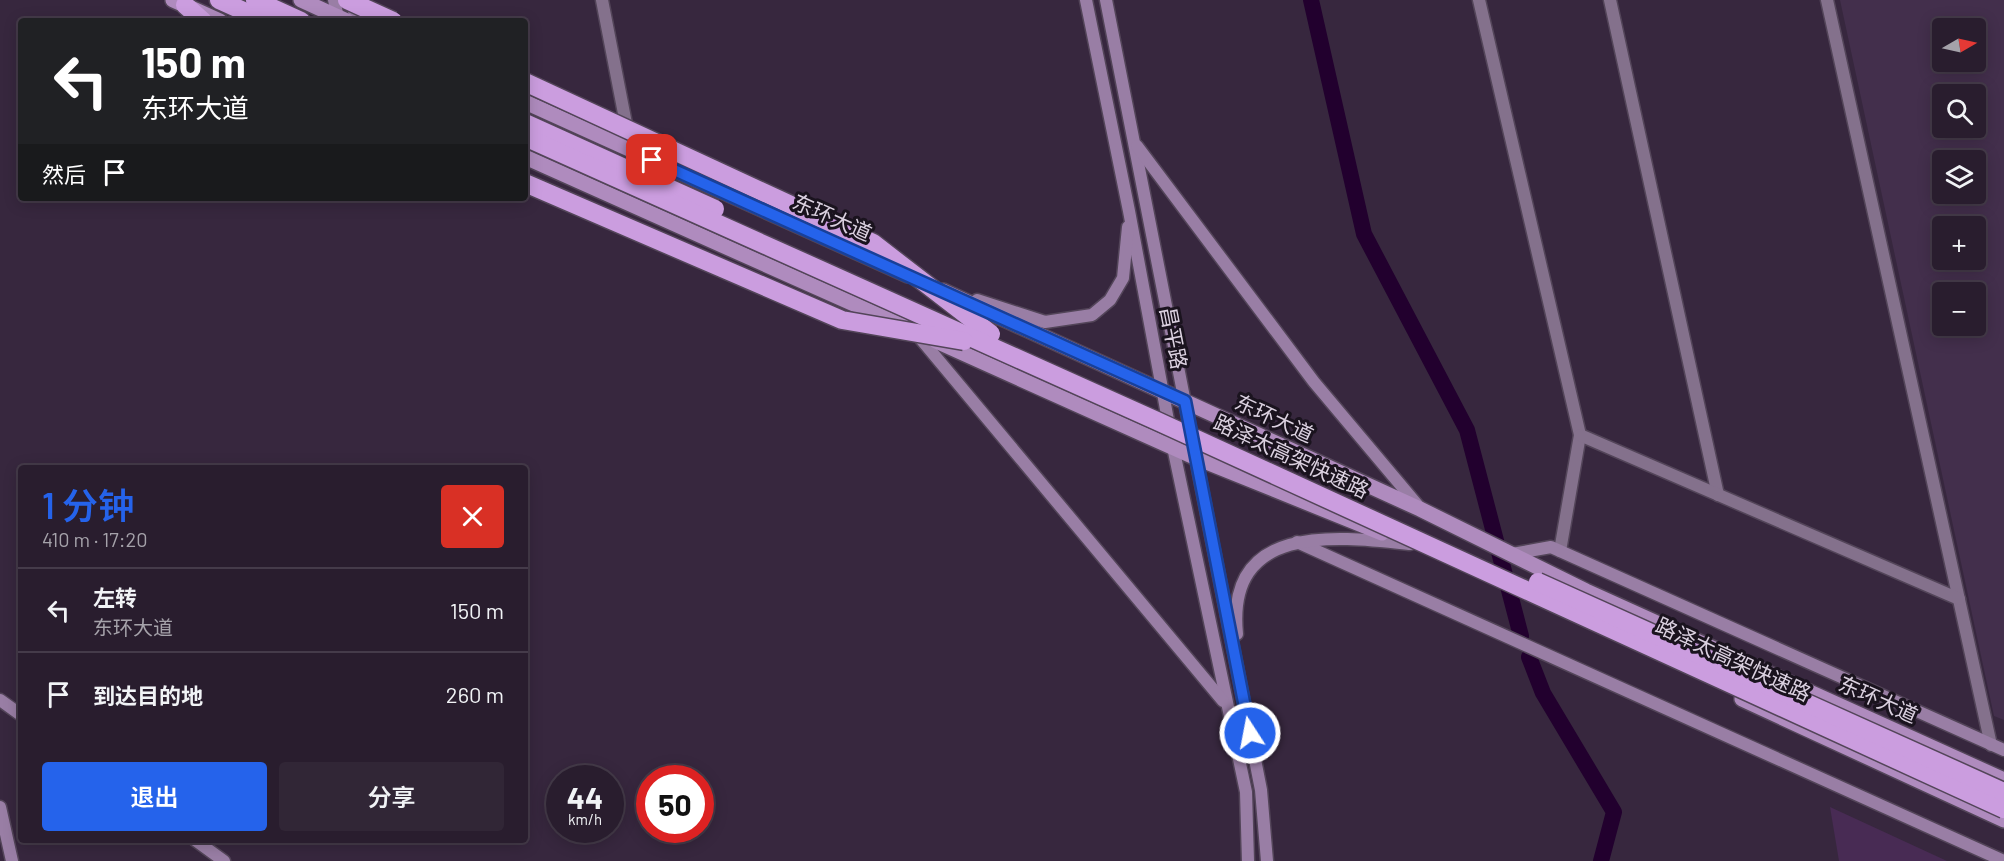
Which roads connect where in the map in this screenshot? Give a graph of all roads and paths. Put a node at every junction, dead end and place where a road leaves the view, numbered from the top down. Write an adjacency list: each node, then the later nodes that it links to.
1 (219, 0): 16 (highway)
2 (255, 0): 17 (highway)
3 (301, 0): 18 (main road)
4 (334, 0): 19 (main road)
5 (347, 0): 21 (highway, bridge)
6 (352, 0): 20 (main road)
7 (602, 0): 27 (street)
8 (1086, 0): 30 (main road, 昌平路)
9 (1106, 0): 26 (main road, 昌平路)
10 (1479, 0): 36 (street)
11 (1610, 0): 39 (street)
12 (1827, 0): 45 (street)
13 (179, 3): 14 (highway); 15 (main road)
14 (199, 18)
15 (213, 18)
16 (259, 18)
17 (294, 18)
18 (340, 18)
19 (342, 18)
20 (355, 18)
21 (386, 18)
22 (528, 83): 33 (highway, bridge)
23 (528, 103): 27 (main road, 东环大道)
24 (528, 124): 33 (highway, 路泽太高架快速路, bridge)
25 (528, 138): 33 (highway, 路泽太高架快速路, bridge)
26 (1135, 142): 35 (main road, 昌平路); 40 (main road)
27 (631, 151): 31 (main road, 东环大道)
28 (528, 158): 32 (main road)
29 (528, 184): 33 (highway, bridge)
30 (1129, 211): 31 (main road); 34 (main road, 昌平路)
31 (929, 284): 34 (main road, 东环大道)
32 (914, 331): 37 (main road); 48 (main road)
33 (990, 340): 53 (highway, 路泽太高架快速路, bridge); 55 (highway, 路泽太高架快速路, bridge)
34 (1163, 392): 35 (main road, 东环大道); 37 (main road, 昌平路)
35 (1185, 401): 38 (main road, 昌平路); 40 (main road, 东环大道)
36 (1580, 435): 39 (street); 43 (street)
37 (1173, 447): 38 (main road); 48 (main road, 昌平路)
38 (1194, 457): 42 (main road); 46 (main road, 昌平路)
39 (1718, 495): 45 (street)
40 (1420, 509): 44 (main road, 东环大道)
41 (1297, 542): 42 (main road); 46 (main road); 61 (main road)
42 (1410, 544): 55 (main road)
43 (1560, 551): 44 (main road); 50 (main road)
44 (1512, 554): 52 (main road, 东环大道)
45 (1959, 599): 50 (street)
46 (1242, 695): 60 (main road, 昌平路)
47 (0, 700): 49 (main road)
48 (1225, 704): 59 (main road, 昌平路)
49 (18, 713)
50 (1991, 745): 51 (main road)
51 (2004, 750)
52 (2004, 780)
53 (2004, 792)
54 (1, 814): 57 (main road)
55 (2003, 818)
56 (199, 843): 58 (main road)
57 (12, 861)
58 (224, 861)
59 (1248, 861)
60 (1267, 861)
61 (2004, 861)

